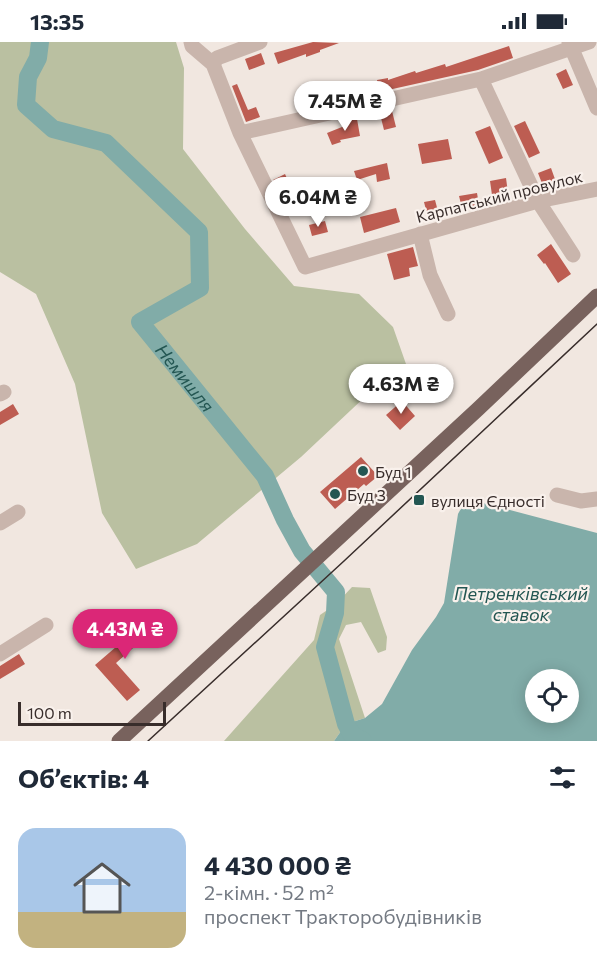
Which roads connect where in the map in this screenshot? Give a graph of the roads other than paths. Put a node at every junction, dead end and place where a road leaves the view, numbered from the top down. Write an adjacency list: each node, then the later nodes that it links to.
1 (191, 42): 5 (street)
2 (260, 42): 5 (street)
3 (589, 42): 4 (street)
4 (570, 45): 6 (street); 7 (street)
5 (213, 64): 8 (street)
6 (481, 80): 8 (street); 10 (street)
7 (597, 108)
8 (240, 133): 11 (street, Карпатський провулок)
9 (597, 189): 10 (street, Карпатський провулок)
10 (538, 201): 11 (street, Карпатський провулок); 12 (street)
11 (420, 234): 14 (street)
12 (573, 255)
13 (597, 296): 21 (main road)
14 (448, 314)
15 (557, 495): 16 (street)
16 (597, 499)
17 (18, 512): 18 (street)
18 (0, 523)
19 (46, 626): 20 (street)
20 (0, 654)
21 (119, 741)

